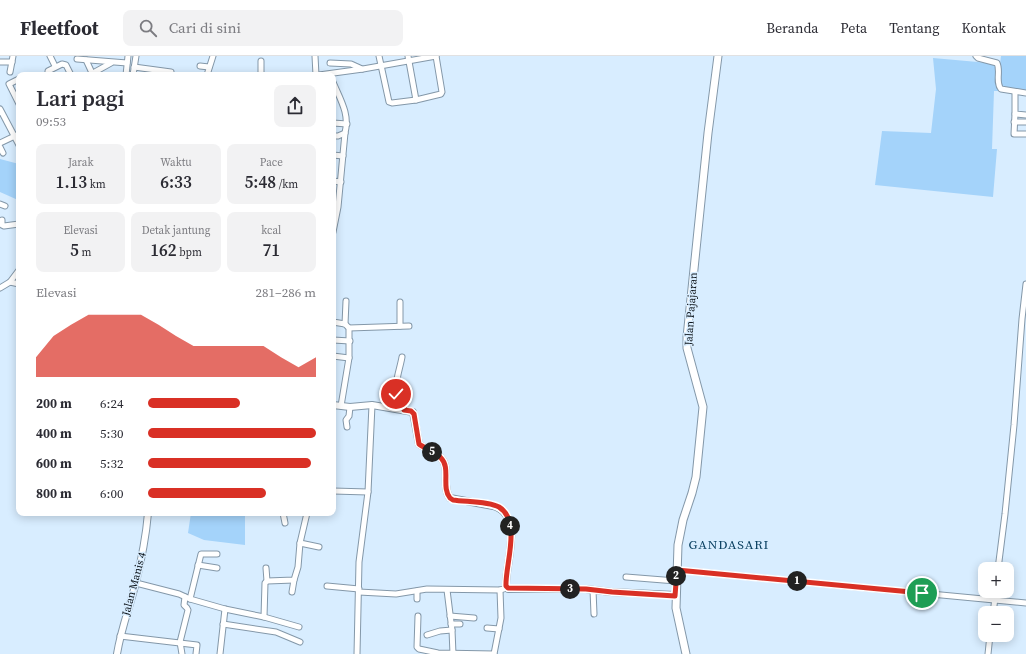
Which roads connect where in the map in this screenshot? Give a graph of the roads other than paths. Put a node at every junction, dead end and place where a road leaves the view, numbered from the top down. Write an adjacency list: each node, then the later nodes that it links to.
1 (50, 56): 20 (street)
2 (128, 56): 17 (street)
3 (136, 56): 22 (street)
4 (213, 56): 23 (street)
5 (315, 56): 35 (street)
6 (379, 56): 19 (street)
7 (436, 56): 12 (street); 42 (street)
8 (718, 56): 98 (main road, Jalan Pajajaran)
9 (976, 56): 39 (street)
10 (12, 59): 15 (street); 25 (street)
11 (77, 59): 13 (street)
12 (408, 59): 19 (street); 42 (street)
13 (86, 60): 16 (street); 28 (street)
14 (262, 61): 34 (street)
15 (0, 62)
16 (112, 62): 17 (street); 29 (street)
17 (127, 63): 30 (street)
18 (330, 63): 24 (street)
19 (382, 65): 24 (street); 42 (street)
20 (56, 66): 26 (street); 27 (street)
21 (200, 66): 23 (street)
22 (134, 67): 31 (street); 32 (street)
23 (209, 67): 33 (street)
24 (363, 69): 36 (street)
25 (10, 72)
26 (48, 72)
27 (69, 72)
28 (92, 72)
29 (96, 72)
30 (126, 72)
31 (133, 72)
32 (171, 72)
33 (208, 72)
34 (261, 72)
35 (316, 72)
36 (336, 74)
37 (16, 81): 41 (street)
38 (336, 88): 49 (street)
39 (1015, 92): 40 (street); 44 (street)
40 (1026, 93)
41 (16, 98)
42 (416, 100)
43 (0, 109): 51 (street)
44 (1015, 114): 45 (street); 46 (street)
45 (1026, 115)
46 (1014, 122): 47 (street); 52 (street)
47 (1026, 122)
48 (336, 123): 49 (street)
49 (347, 124): 50 (street)
50 (345, 133): 54 (street); 57 (street)
51 (16, 134)
52 (1026, 134)
53 (16, 136): 55 (street)
54 (336, 136)
55 (0, 143)
56 (336, 155): 57 (street)
57 (343, 156): 59 (street)
58 (336, 181): 59 (street)
59 (341, 182): 60 (street)
60 (336, 207)
61 (2, 220): 62 (street)
62 (16, 224)
63 (16, 276): 64 (street)
64 (10, 282): 65 (street); 67 (street)
65 (16, 283)
66 (1026, 284): 94 (street)
67 (0, 288)
68 (346, 301): 71 (street)
69 (400, 302): 72 (street)
70 (336, 323): 71 (street)
71 (347, 326): 72 (street); 75 (street)
72 (400, 326): 73 (street)
73 (409, 326)
74 (336, 340): 75 (street)
75 (350, 341): 78 (street)
76 (336, 356): 78 (street)
77 (402, 357): 83 (street)
78 (349, 358): 81 (street)
79 (336, 405): 81 (street)
80 (372, 405): 82 (street); 83 (street); 86 (street)
81 (341, 406): 82 (street)
82 (350, 407): 84 (street)
83 (404, 410): 105 (street)
84 (347, 428)
85 (336, 491): 86 (street)
86 (368, 492): 106 (street)
87 (148, 516): 103 (street, Jalan Manis 4)
88 (284, 516): 90 (street)
89 (306, 516): 91 (street)
90 (285, 523)
91 (300, 543): 92 (street); 100 (street)
92 (318, 547)
93 (217, 554): 95 (street)
94 (999, 562)
95 (198, 565): 96 (street); 112 (street)
96 (217, 568)
97 (266, 568): 102 (street)
98 (677, 570): 101 (main road, Jalan Pajajaran); 114 (street)
99 (626, 577): 101 (street)
100 (294, 580): 102 (street); 110 (street)
101 (676, 581): 111 (main road, Jalan Pajajaran)
102 (267, 582): 121 (street)
103 (136, 584): 112 (street); 131 (street, Jalan Manis 4)
104 (327, 586): 106 (street)
105 (503, 589): 107 (street); 108 (street); 128 (street)
106 (359, 590): 109 (street); 140 (street)
107 (447, 590): 109 (street); 120 (street)
108 (593, 590): 111 (street); 118 (street)
109 (417, 591): 113 (street)
110 (292, 592)
111 (675, 596): 143 (main road, Jalan Pajajaran)
112 (188, 598): 117 (street); 132 (street)
113 (417, 599)
114 (994, 600): 115 (street); 116 (street)
115 (1026, 603)
116 (994, 606)
117 (225, 609): 121 (street); 123 (street)
118 (594, 614)
119 (418, 616): 135 (street)
120 (450, 616): 122 (street); 124 (street)
121 (264, 617): 126 (street)
122 (474, 618)
123 (223, 624): 133 (street); 139 (street)
124 (451, 624): 125 (street); 129 (street)
125 (460, 624)
126 (299, 627)
127 (487, 628): 128 (street)
128 (498, 629): 142 (street)
129 (452, 630): 130 (street); 141 (street)
130 (427, 635)
131 (120, 636): 132 (street); 136 (street, Jalan Manis 4)
132 (180, 642): 137 (street); 138 (street)
133 (300, 642)
134 (989, 642): 144 (street)
135 (438, 653): 141 (street)
136 (117, 654)
137 (182, 654)
138 (196, 654)
139 (220, 654)
140 (357, 654)
141 (453, 654): 142 (street)
142 (494, 654)
143 (686, 654)
144 (988, 654)

